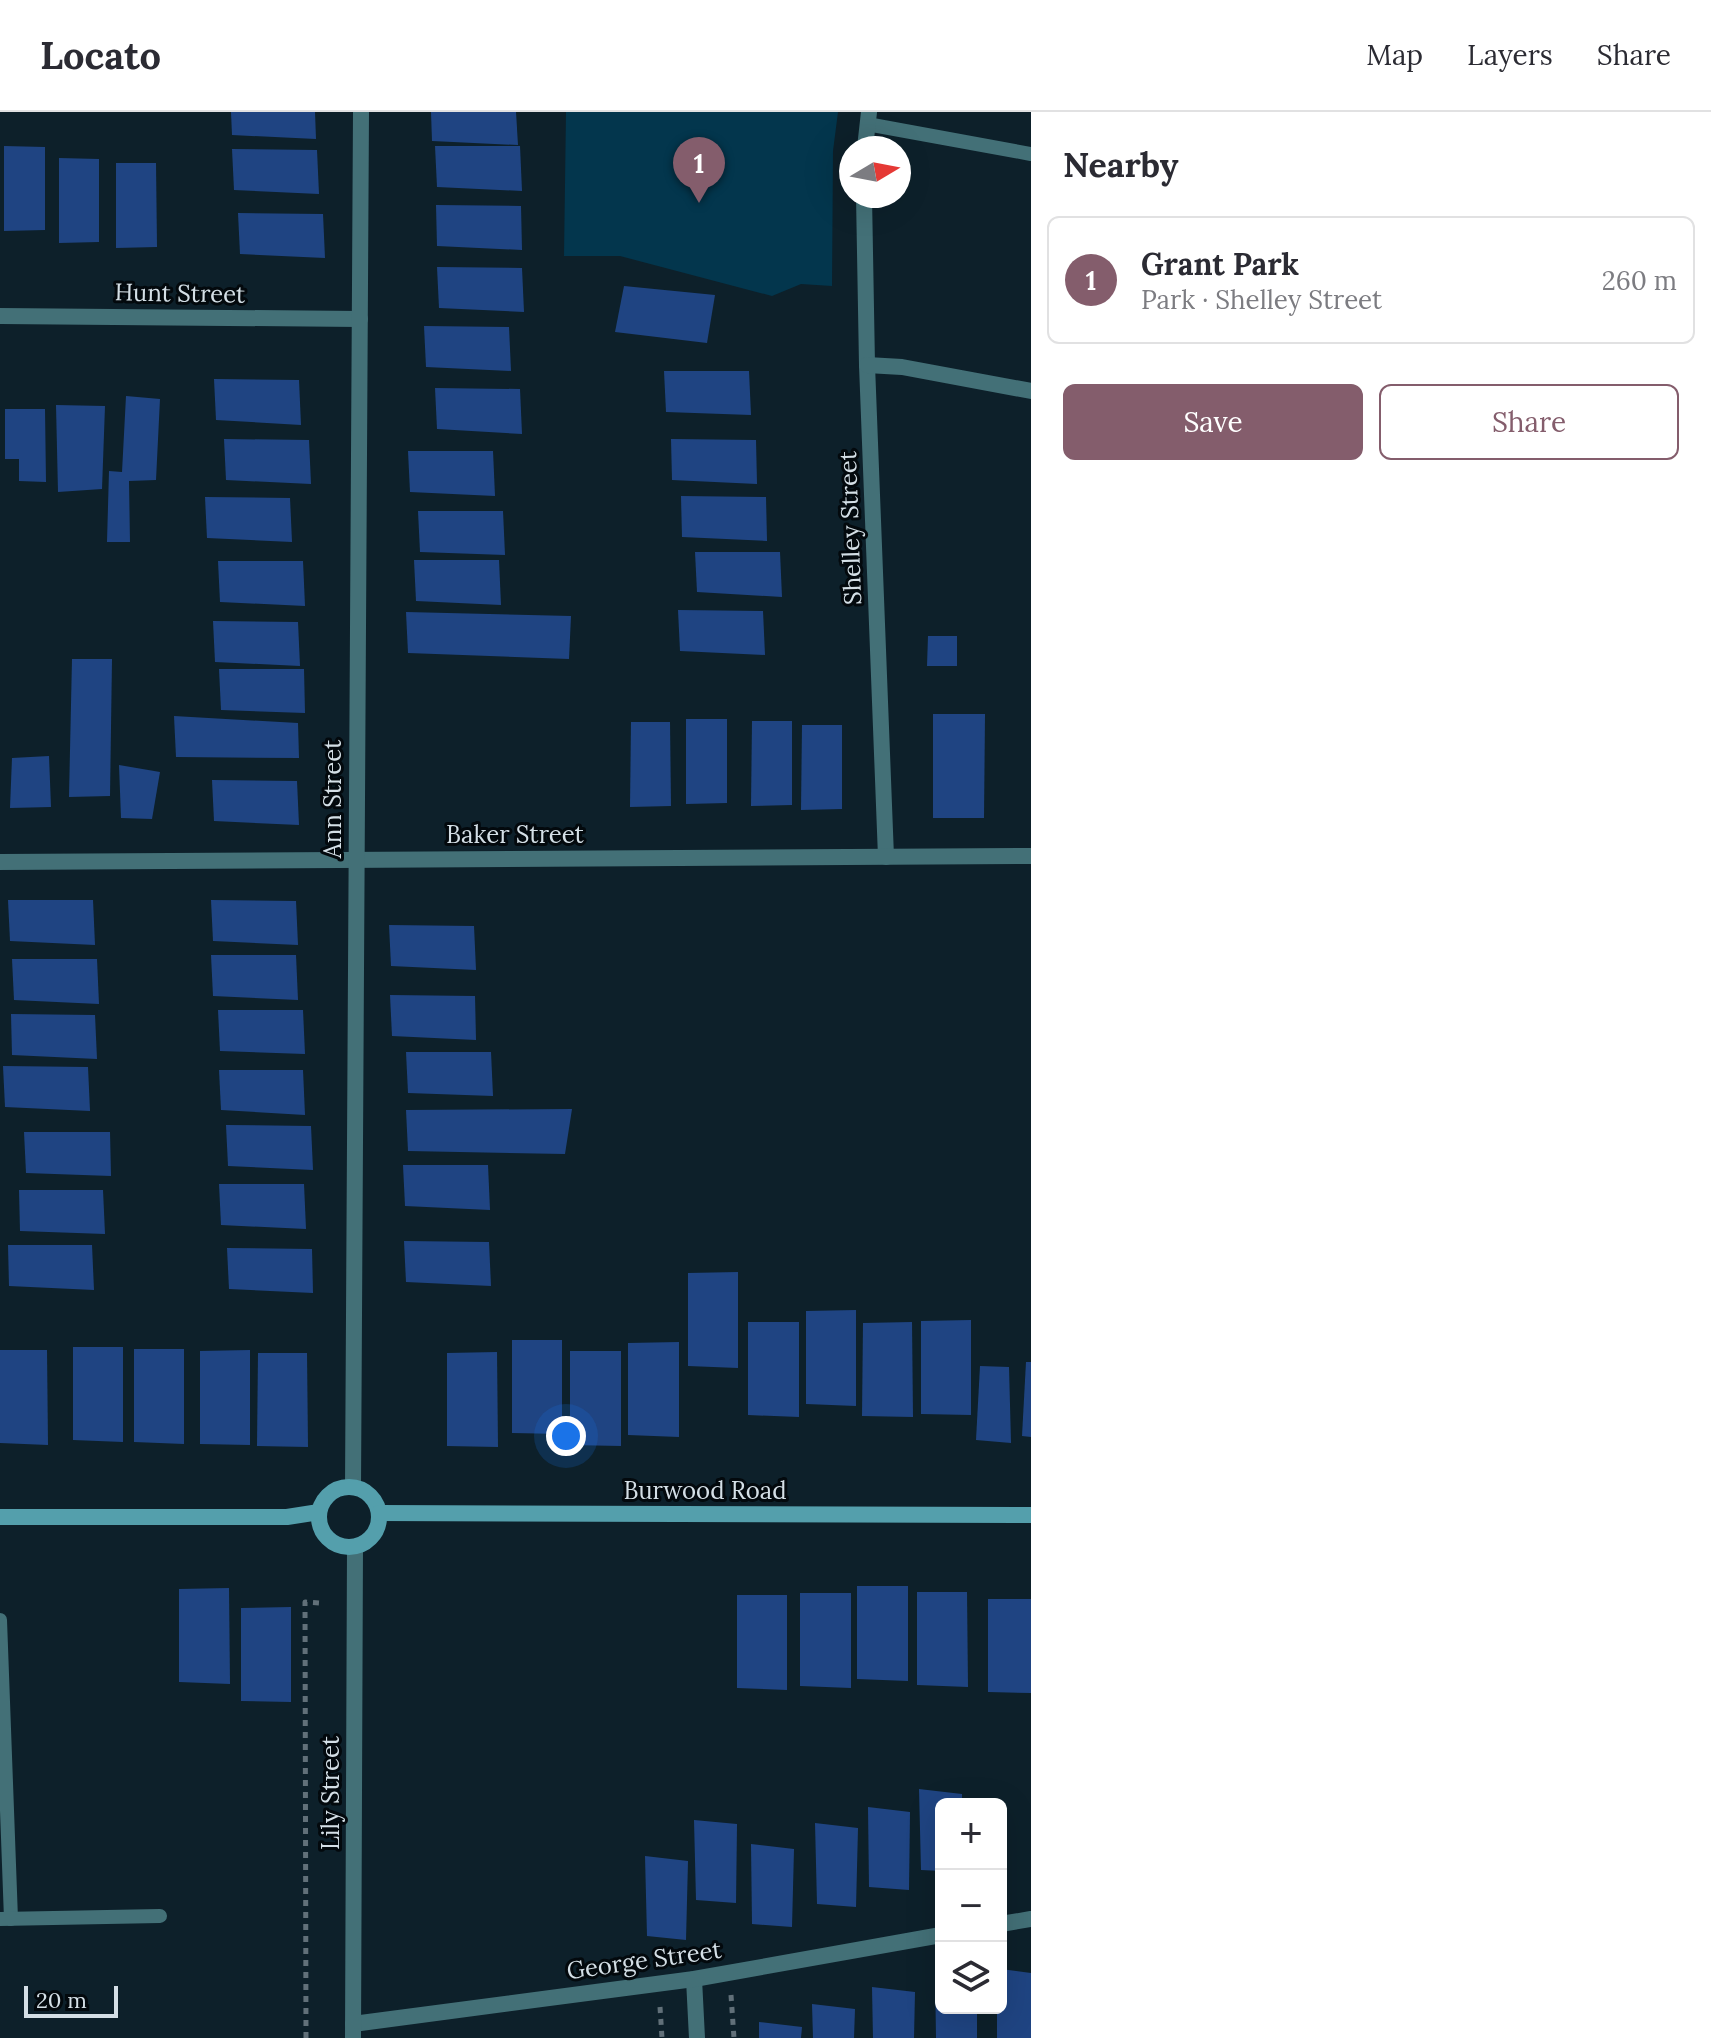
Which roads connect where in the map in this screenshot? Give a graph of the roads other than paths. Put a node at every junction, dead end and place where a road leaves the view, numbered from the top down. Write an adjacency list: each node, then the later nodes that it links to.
1 (361, 112): 6 (street, Ann Street)
2 (868, 118): 3 (lane)
3 (1031, 154)
4 (864, 208): 7 (street, Shelley Street)
5 (0, 316): 6 (street, Hunt Street)
6 (360, 319): 11 (street, Ann Street)
7 (867, 365): 8 (street); 10 (street, Shelley Street)
8 (1031, 391)
9 (1031, 856): 10 (street, Baker Street)
10 (886, 857): 11 (street, Baker Street)
11 (356, 859): 12 (street, Baker Street); 13 (street, Ann Street)
12 (0, 862)
13 (353, 1487): 14 (main road); 15 (main road)
14 (319, 1512): 17 (main road); 18 (main road)
15 (379, 1513): 16 (main road, Burwood Road); 18 (main road)
16 (1031, 1515)
17 (0, 1517)
18 (355, 1547): 26 (street, Lily Street)
19 (0, 1620): 21 (lane)
20 (160, 1916): 21 (lane)
21 (6, 1919)
22 (1031, 1919): 23 (street)
23 (1007, 1923)
24 (935, 1936): 25 (street, George Street)
25 (694, 1979): 26 (street, George Street); 27 (street)
26 (353, 2031)
27 (697, 2038)

